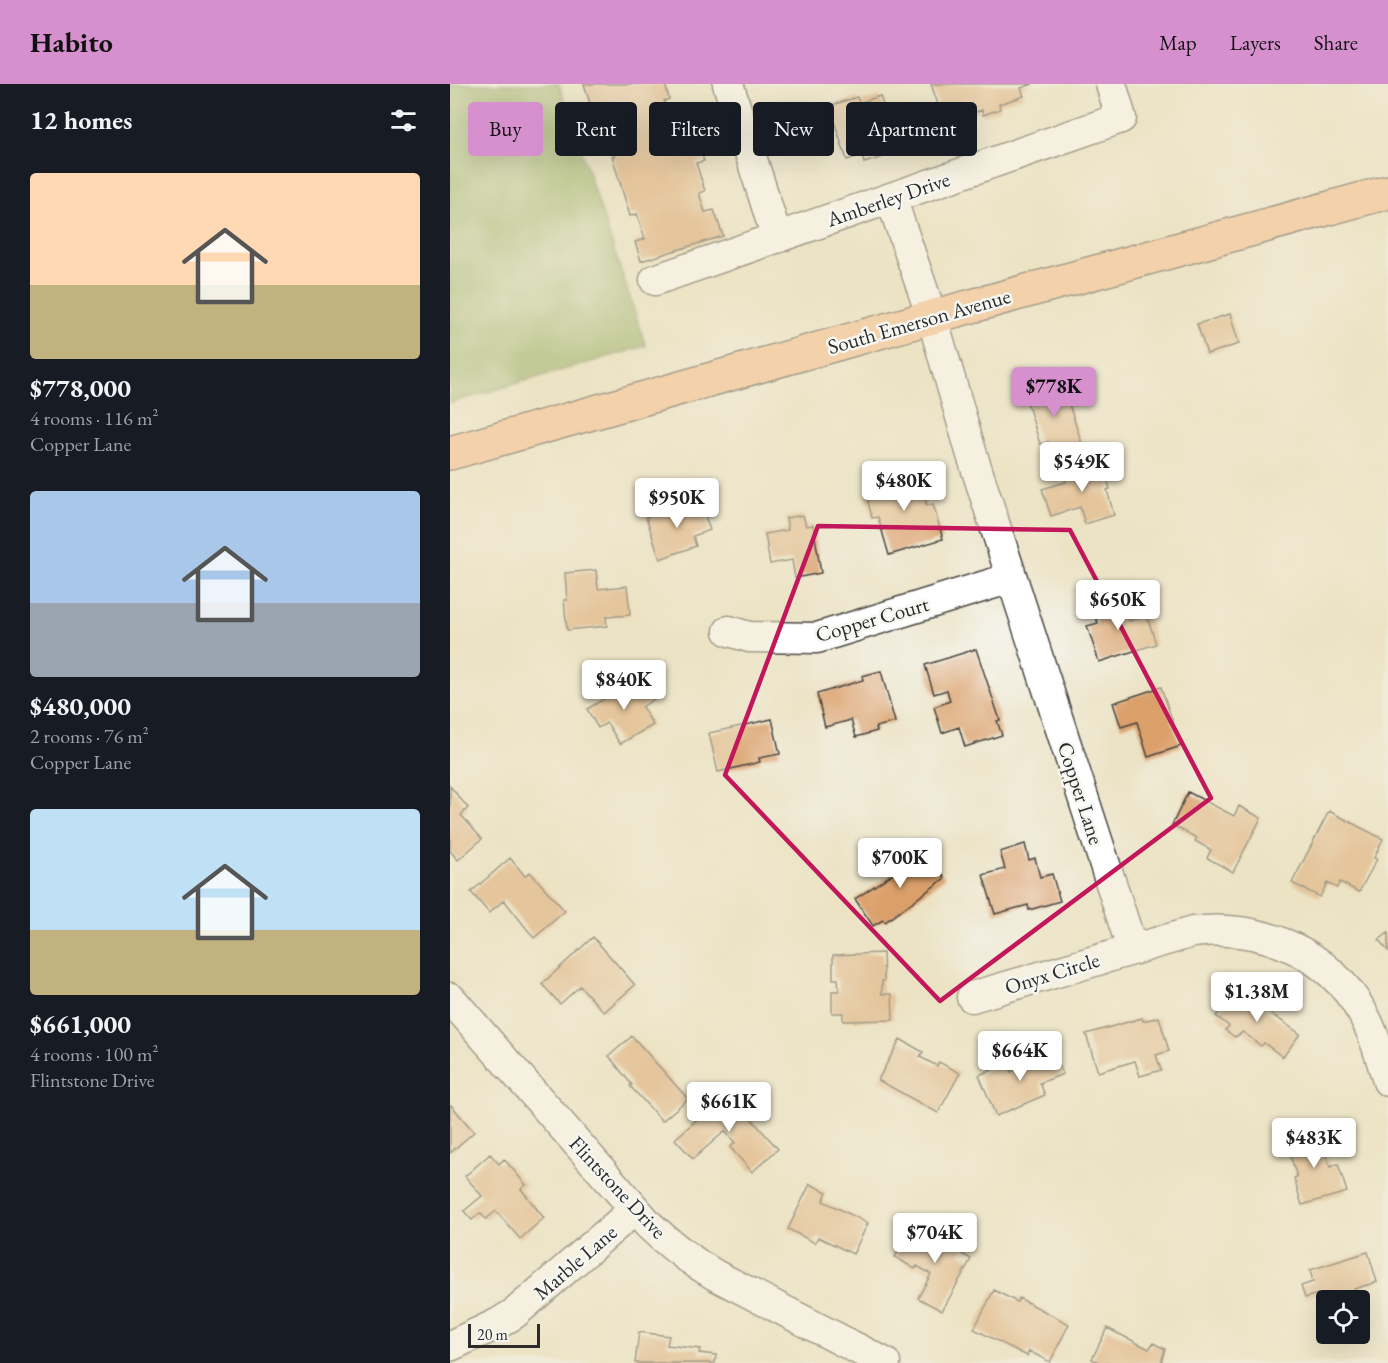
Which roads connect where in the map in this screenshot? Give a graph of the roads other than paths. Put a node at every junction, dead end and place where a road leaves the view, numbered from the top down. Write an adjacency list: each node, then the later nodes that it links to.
1 (728, 84): 5 (street)
2 (1111, 84): 4 (street, Amberley Drive)
3 (1388, 192): 7 (main road, South Emerson Avenue)
4 (891, 198): 5 (street, Amberley Drive); 7 (street, Copper Lane)
5 (777, 238): 6 (street, Amberley Drive)
6 (655, 280)
7 (932, 317): 8 (main road, South Emerson Avenue); 9 (street, Copper Lane)
8 (450, 453)
9 (1011, 578): 10 (street, Copper Court); 11 (street, Copper Lane)
10 (729, 631)
11 (1132, 948): 12 (street, Onyx Circle); 14 (street)
12 (972, 997)
13 (450, 998): 15 (street, Flintstone Drive)
14 (1388, 1081)
15 (635, 1209): 16 (street, Marble Lane); 17 (street, Flintstone Drive)
16 (450, 1346)
17 (885, 1363)

